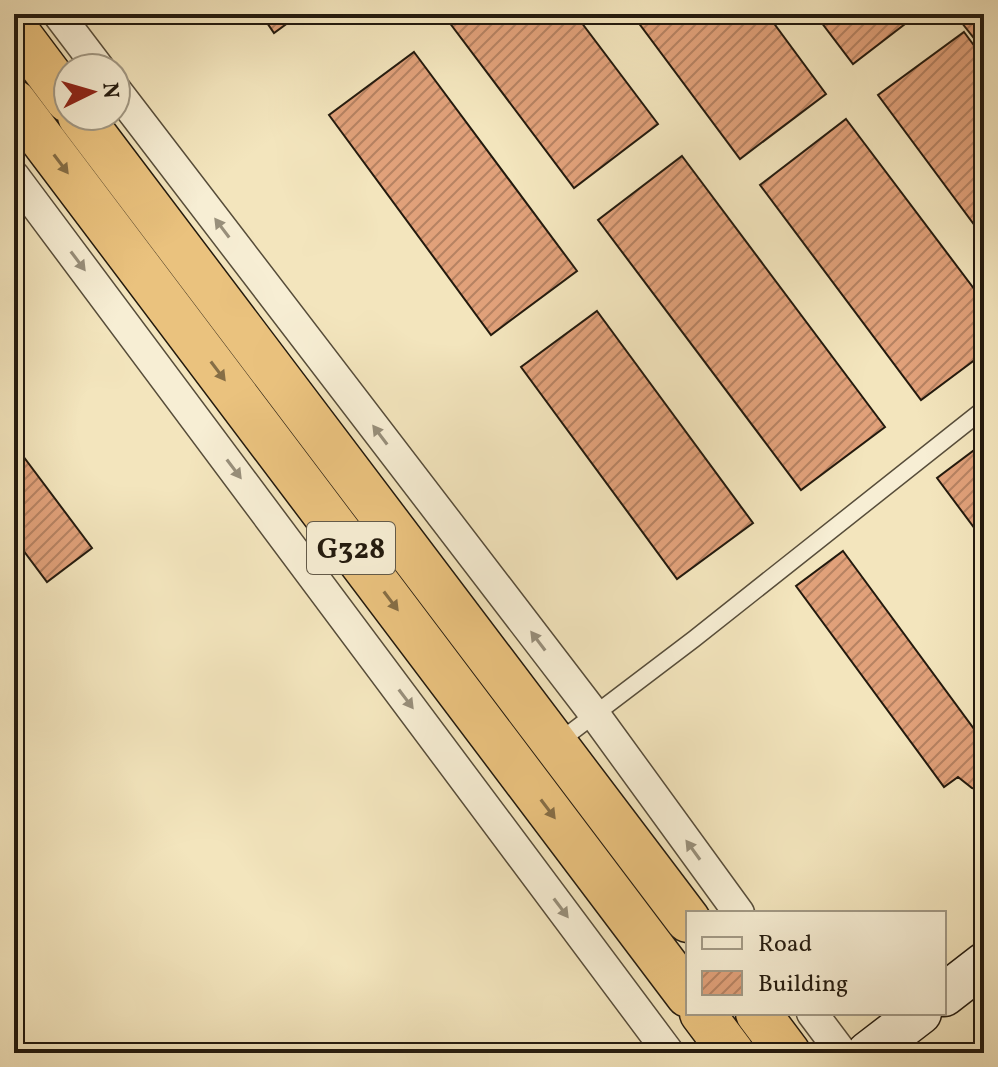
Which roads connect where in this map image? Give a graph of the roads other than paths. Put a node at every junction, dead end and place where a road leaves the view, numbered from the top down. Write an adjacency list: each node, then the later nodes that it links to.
1 (58, 14): 3 (street)
2 (14, 28): 4 (highway)
3 (87, 52)
4 (52, 79)
5 (14, 102): 15 (highway, G328, one-way to 15)
6 (132, 111): 10 (street, one-way to 6)
7 (92, 132): 11 (highway, G328)
8 (14, 176): 21 (street, one-way to 21)
9 (984, 409): 10 (lane)
10 (595, 715): 11 (lane); 12 (street, one-way to 10)
11 (555, 744): 13 (highway, G328)
12 (738, 911)
13 (686, 917)
14 (984, 964): 16 (street)
15 (686, 992)
16 (946, 993)
17 (704, 1015): 22 (highway)
18 (760, 1015): 23 (highway)
19 (814, 1015): 24 (street)
20 (917, 1015): 25 (street)
21 (669, 1053)
22 (732, 1053)
23 (788, 1053)
24 (842, 1053)
25 (868, 1053)

